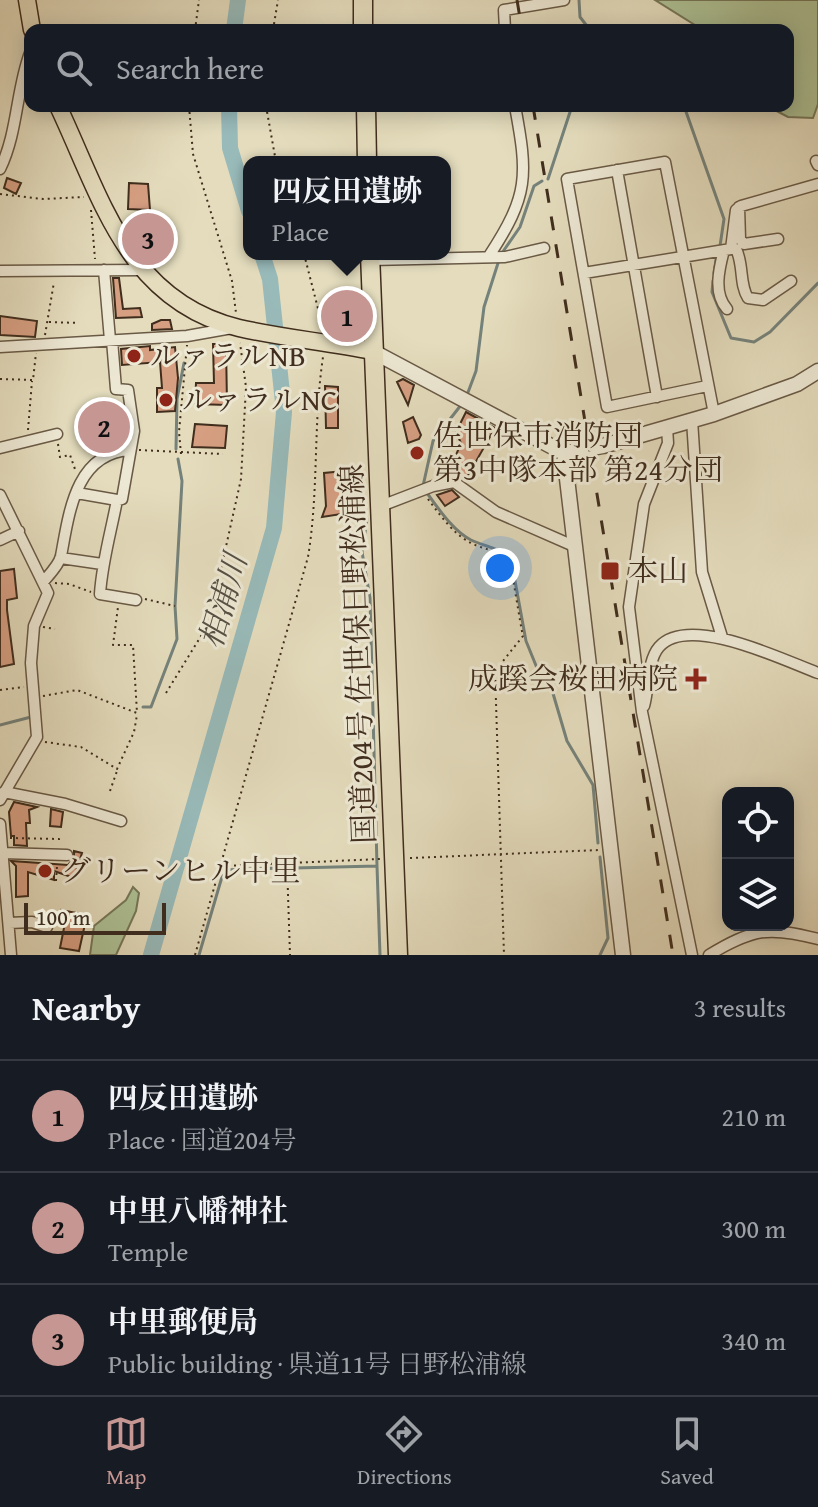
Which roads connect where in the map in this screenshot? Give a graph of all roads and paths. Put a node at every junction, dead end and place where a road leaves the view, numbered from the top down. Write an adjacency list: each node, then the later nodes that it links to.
1 (27, 0): 6 (main road)
2 (199, 0): 7 (path)
3 (278, 0): 8 (path)
4 (363, 0): 9 (highway)
5 (564, 0): 10 (street)
6 (31, 24)
7 (196, 24)
8 (274, 24)
9 (363, 24)
10 (505, 24)
11 (24, 69): 19 (street)
12 (61, 112): 23 (main road)
13 (190, 112): 43 (path)
14 (267, 112): 17 (path)
15 (366, 112): 18 (highway)
16 (516, 112): 29 (street)
17 (275, 156)
18 (367, 156)
19 (0, 169)
20 (617, 170): 30 (street); 33 (street); 38 (street)
21 (818, 184): 24 (street)
22 (0, 194): 23 (path)
23 (101, 197): 35 (path); 36 (main road)
24 (739, 207): 25 (street); 27 (street)
25 (778, 239)
26 (544, 248): 29 (street)
27 (723, 250): 30 (street); 39 (street); 40 (street)
28 (451, 256): 29 (street)
29 (489, 256)
30 (682, 256): 33 (street); 53 (street)
31 (306, 260): 46 (path)
32 (370, 260): 49 (highway, 国道204号 佐世保日野松浦線)
33 (633, 264): 38 (street); 54 (street)
34 (54, 270): 35 (street); 37 (street); 41 (path)
35 (100, 270): 36 (street); 45 (street)
36 (140, 270): 43 (main road)
37 (0, 271)
38 (584, 273): 54 (street)
39 (791, 281)
40 (727, 309)
41 (48, 322): 42 (path); 47 (path)
42 (79, 323)
43 (238, 327): 44 (street); 46 (main road); 85 (path)
44 (187, 336): 45 (street); 63 (path)
45 (111, 340): 47 (street); 61 (street)
46 (326, 341): 49 (main road); 103 (path)
47 (40, 344): 48 (street); 52 (path)
48 (0, 347)
49 (372, 351): 62 (street); 70 (highway, 国道204号 佐世保日野松浦線)
50 (818, 371): 55 (street)
51 (0, 379): 52 (path)
52 (33, 380): 59 (path)
53 (707, 386): 54 (street); 55 (street)
54 (657, 397)
55 (714, 414): 56 (street)
56 (692, 420): 57 (street); 81 (street)
57 (667, 428): 62 (street); 87 (street)
58 (57, 434): 59 (street); 65 (path)
59 (28, 440): 60 (street)
60 (0, 448)
61 (130, 450): 63 (path); 65 (street); 69 (street)
62 (564, 453): 73 (street)
63 (181, 454): 64 (path)
64 (223, 454)
65 (80, 481): 67 (street)
66 (428, 489): 70 (street); 73 (street); 99 (path)
67 (77, 493): 69 (street); 74 (street)
68 (0, 495): 71 (street)
69 (117, 500): 75 (street)
70 (381, 506): 101 (highway, 国道204号 佐世保日野松浦線)
71 (19, 531): 72 (street); 76 (street)
72 (0, 540)
73 (576, 547): 97 (street)
74 (61, 558): 75 (street); 76 (street)
75 (102, 564): 77 (street)
76 (43, 582): 77 (path); 83 (street)
77 (100, 594): 78 (street)
78 (119, 598): 79 (street); 88 (path)
79 (136, 600): 80 (path)
80 (175, 606)
81 (722, 637): 82 (street); 87 (street)
82 (818, 673)
83 (34, 685): 84 (path); 86 (street)
84 (0, 690)
85 (166, 693)
86 (35, 697): 88 (path); 89 (street)
87 (642, 712): 114 (street)
88 (137, 713): 90 (path)
89 (36, 740): 90 (path); 92 (street)
90 (117, 769): 91 (path)
91 (110, 791)
92 (2, 796): 93 (street)
93 (121, 821)
94 (0, 824): 95 (street)
95 (1, 838): 96 (path); 98 (street)
96 (59, 839)
97 (613, 849): 99 (path); 113 (street)
98 (3, 853): 100 (street); 105 (street)
99 (501, 854): 101 (path); 112 (path)
100 (62, 855): 104 (path)
101 (389, 859): 102 (path); 111 (highway, 国道204号 佐世保日野松浦線)
102 (287, 863): 103 (path); 110 (path)
103 (220, 866): 109 (path)
104 (56, 881)
105 (9, 923): 106 (street); 108 (street)
106 (47, 927)
107 (818, 939): 115 (street)
108 (7, 949)
109 (195, 955)
110 (290, 955)
111 (398, 955)
112 (504, 955)
113 (623, 955)
114 (692, 955)
115 (709, 955)

